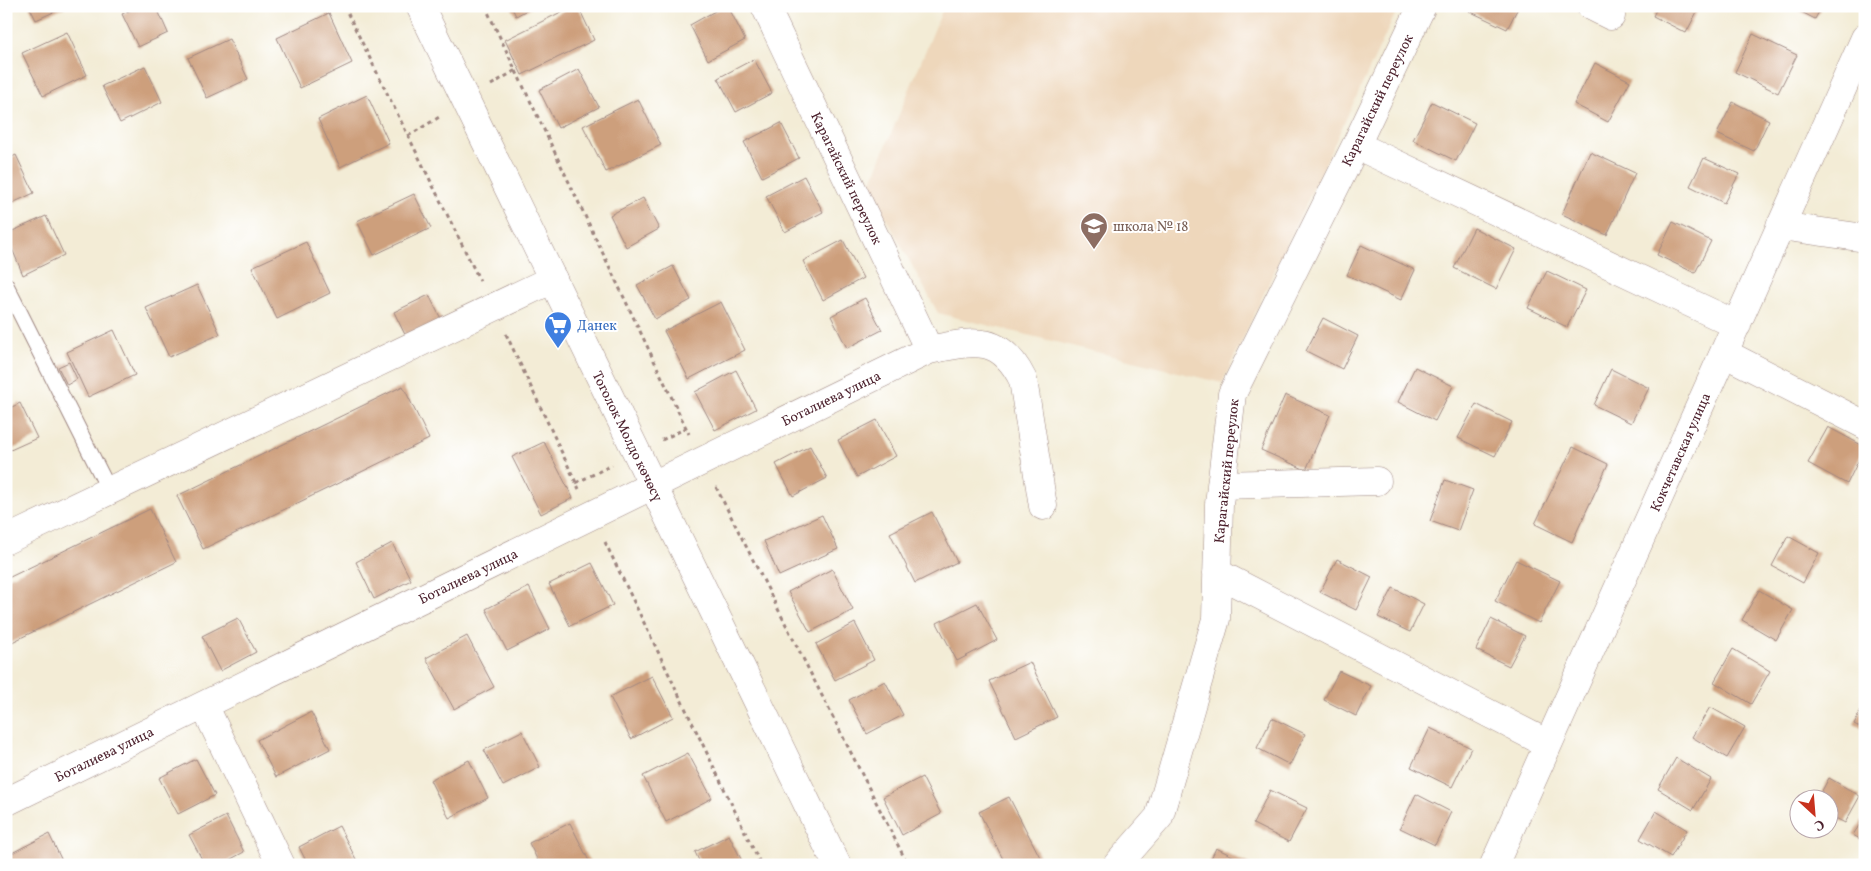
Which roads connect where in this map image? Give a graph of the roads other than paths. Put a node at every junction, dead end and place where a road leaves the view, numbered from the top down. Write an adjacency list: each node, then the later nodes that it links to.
1 (420, 6): 8 (street, Тоголок Молдо көчөсү)
2 (765, 6): 11 (street, Карагайский переулок)
3 (1422, 6): 5 (street, Карагайский переулок)
4 (1865, 38): 6 (street, Кокчетавская улица)
5 (1356, 145): 10 (street); 16 (street, Карагайский переулок)
6 (1780, 226): 7 (street); 10 (street, Кокчетавская улица)
7 (1865, 238)
8 (553, 279): 15 (street, Тоголок Молдо көчөсү); 17 (street)
9 (6, 285): 17 (lane)
10 (1737, 325): 12 (street, Кокчетавская улица)
11 (929, 350): 15 (street, Боталиева улица); 18 (street, Боталиева улица)
12 (1724, 353): 13 (street); 22 (street, Кокчетавская улица)
13 (1865, 425)
14 (1377, 481): 16 (street)
15 (652, 485): 21 (street, Боталиева улица); 25 (street, Тоголок Молдо көчөсү)
16 (1221, 485): 20 (street, Карагайский переулок)
17 (110, 490): 19 (street)
18 (1043, 506)
19 (6, 540)
20 (1217, 573): 22 (street); 26 (street, Карагайский переулок)
21 (204, 705): 23 (street, Боталиева улица); 24 (street)
22 (1548, 744): 27 (street, Кокчетавская улица)
23 (6, 802)
24 (280, 865)
25 (837, 865)
26 (1116, 865)
27 (1494, 865)

